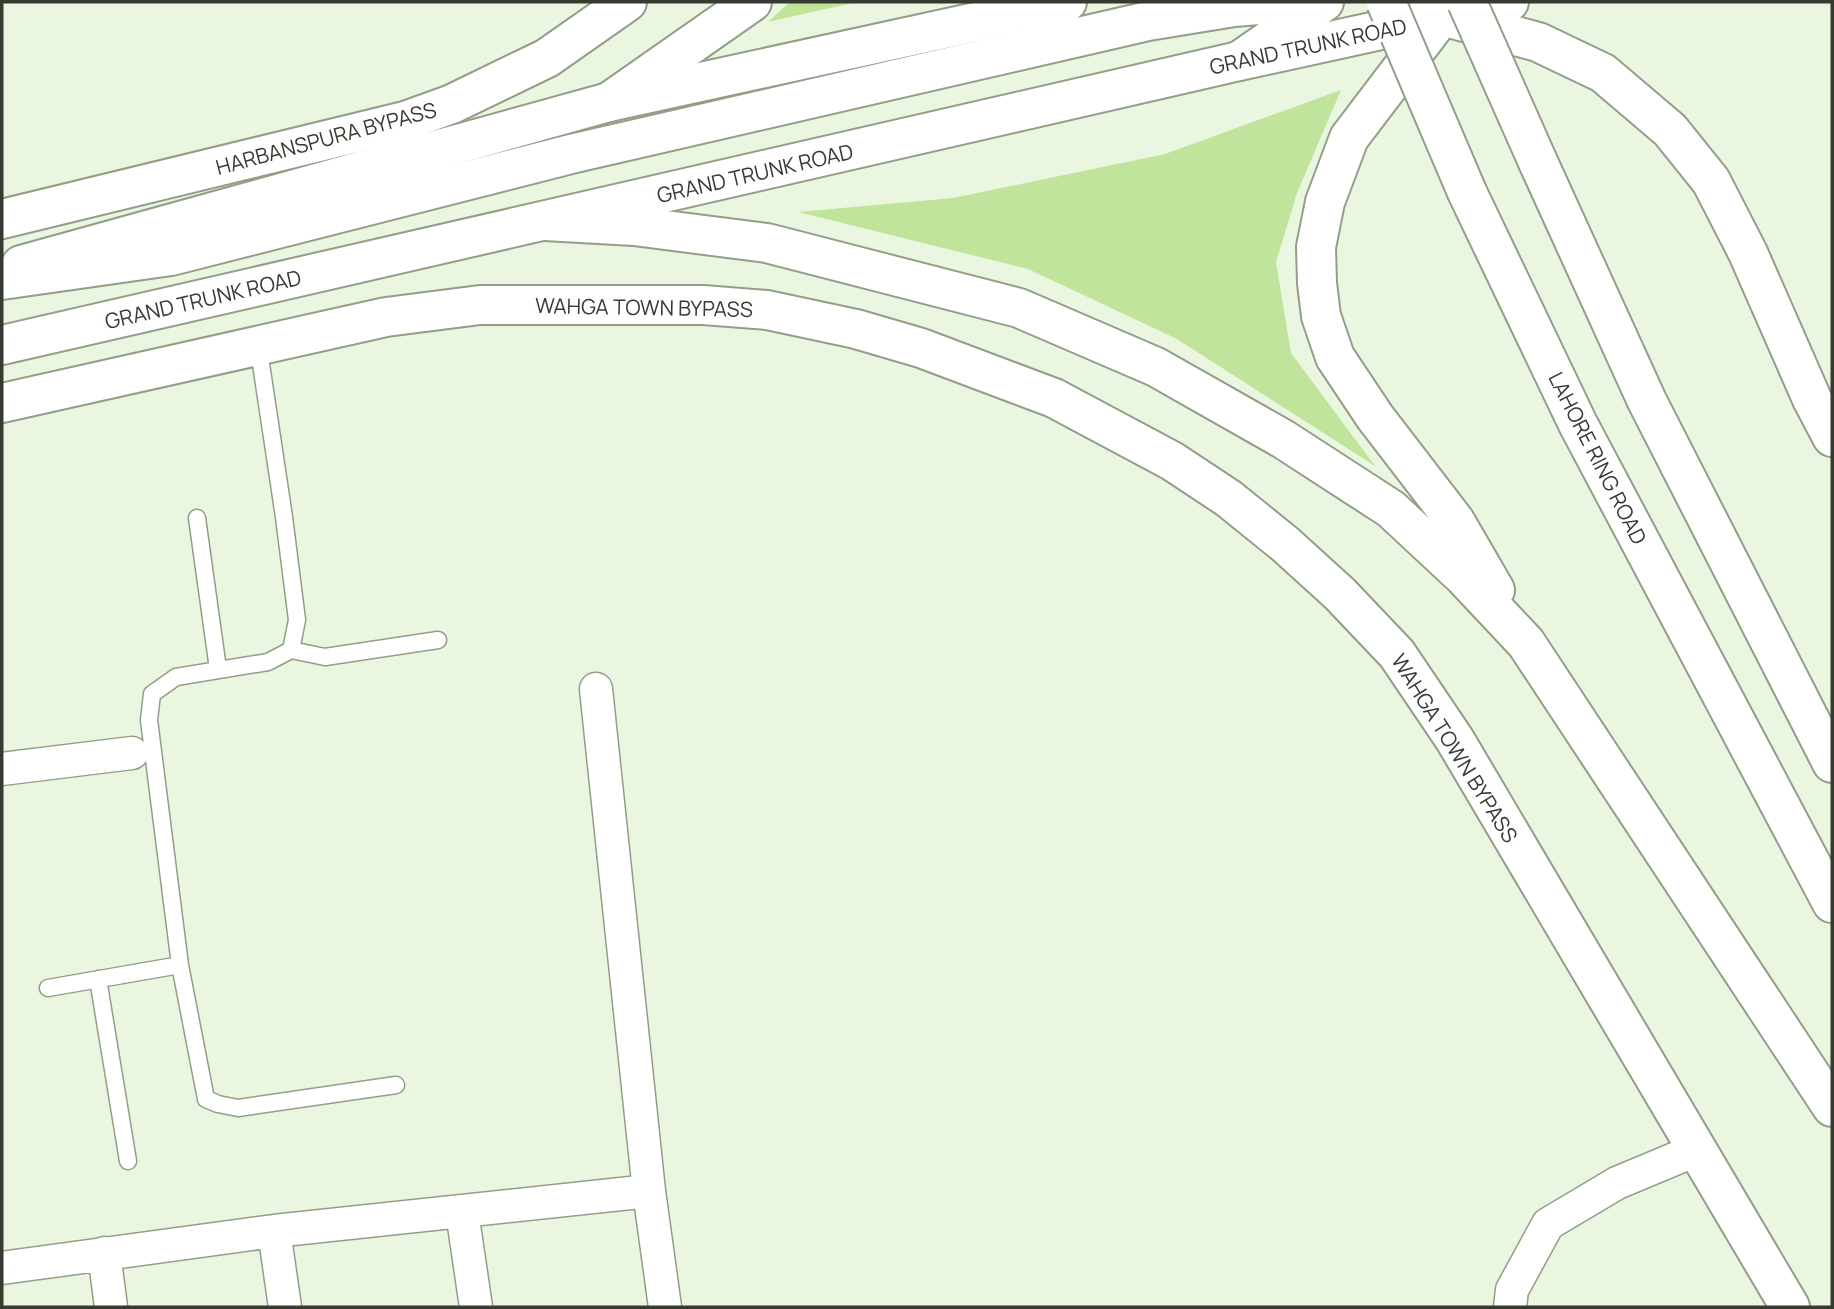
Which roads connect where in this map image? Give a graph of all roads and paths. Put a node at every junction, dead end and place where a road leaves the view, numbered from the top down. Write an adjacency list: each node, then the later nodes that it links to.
1 (627, 2): 11 (main road, HARBANSPURA BYPASS)
2 (752, 2): 10 (main road)
3 (1067, 2): 10 (main road)
4 (1294, 2): 14 (main road)
5 (1324, 2): 9 (main road)
6 (1388, 2): 8 (main road); 28 (main road, LAHORE RING ROAD, bridge)
7 (1510, 2): 8 (main road, GRAND TRUNK ROAD)
8 (1455, 7): 9 (main road, GRAND TRUNK ROAD); 18 (main road); 21 (main road); 26 (main road, bridge)
9 (1239, 61): 12 (main road, GRAND TRUNK ROAD)
10 (609, 102): 13 (main road)
11 (2, 219)
12 (545, 221): 16 (main road, GRAND TRUNK ROAD); 21 (main road)
13 (2, 270)
14 (2, 280)
15 (257, 344): 17 (main road, WAHGA TOWN BYPASS); 22 (lane); 34 (main road, WAHGA TOWN BYPASS)
16 (2, 345)
17 (2, 403)
18 (1832, 437)
19 (197, 518): 23 (lane)
20 (438, 640): 22 (lane)
21 (1526, 643): 33 (main road)
22 (291, 650): 23 (lane)
23 (218, 669): 29 (lane)
24 (596, 689): 36 (street)
25 (132, 753): 27 (street)
26 (1832, 763)
27 (2, 769)
28 (1832, 903)
29 (180, 965): 30 (lane); 32 (lane)
30 (98, 979): 31 (lane); 35 (lane)
31 (48, 988)
32 (396, 1086)
33 (1832, 1107)
34 (1696, 1150): 45 (street); 46 (main road, WAHGA TOWN BYPASS)
35 (128, 1161)
36 (649, 1191): 37 (street); 44 (street)
37 (462, 1212): 38 (street); 43 (street)
38 (274, 1231): 39 (street); 42 (street)
39 (104, 1253): 40 (street); 41 (street)
40 (2, 1268)
41 (111, 1307)
42 (285, 1307)
43 (476, 1307)
44 (664, 1307)
45 (1510, 1307)
46 (1790, 1307)

